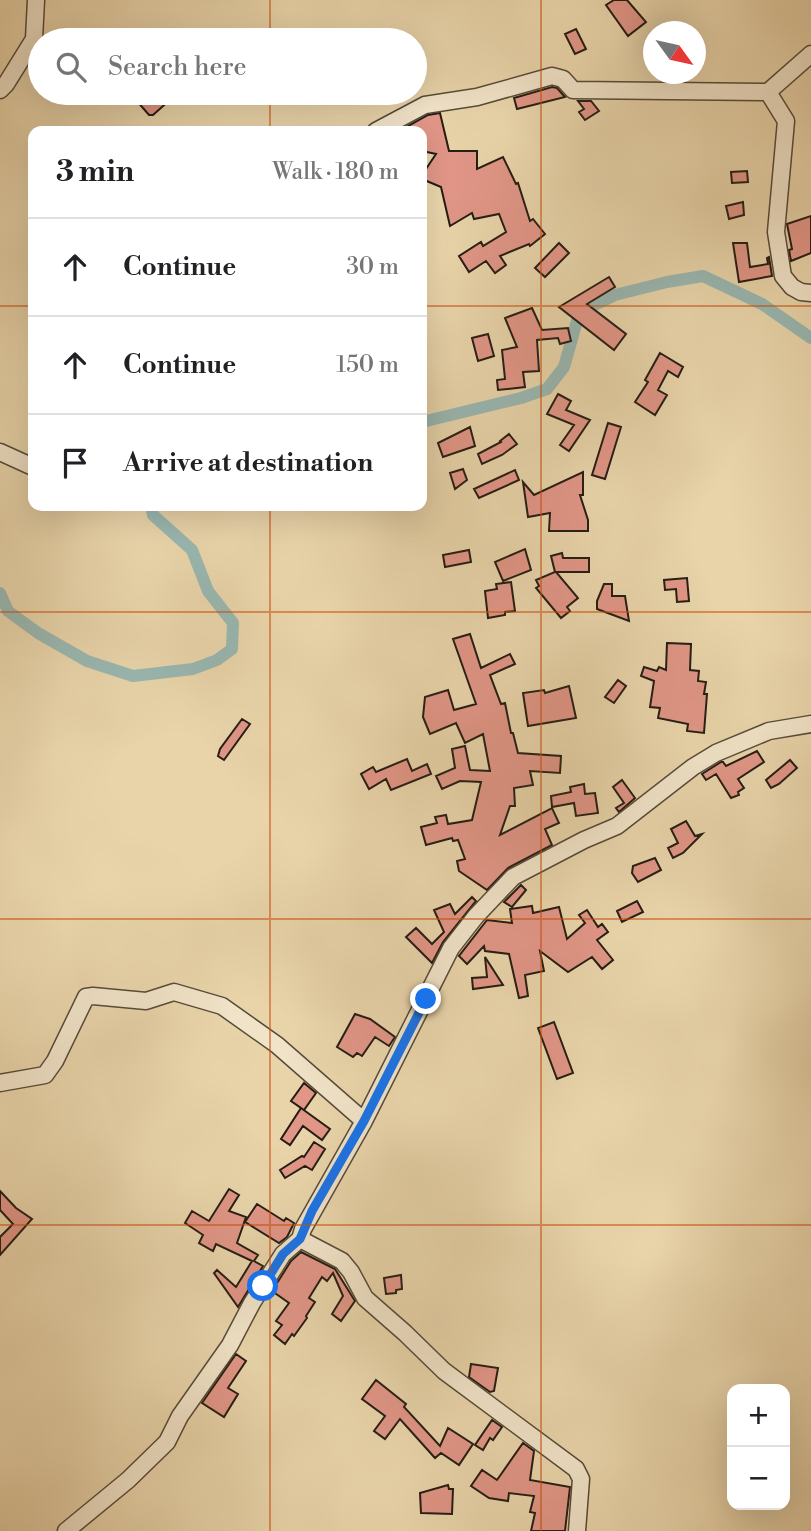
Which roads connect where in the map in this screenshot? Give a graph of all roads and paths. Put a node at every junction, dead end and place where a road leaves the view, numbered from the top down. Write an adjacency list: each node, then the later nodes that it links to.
1 (36, 0): 2 (street)
2 (35, 28)
3 (28, 49): 5 (street)
4 (811, 54): 6 (street)
5 (0, 90)
6 (768, 92): 7 (street); 10 (street)
7 (427, 104)
8 (423, 105): 9 (street)
9 (385, 126)
10 (811, 293)
11 (0, 452): 12 (street)
12 (28, 465)
13 (811, 724): 15 (street)
14 (0, 1083): 15 (street)
15 (364, 1121): 16 (street)
16 (300, 1239): 17 (street); 18 (street)
17 (66, 1531)
18 (577, 1531)

